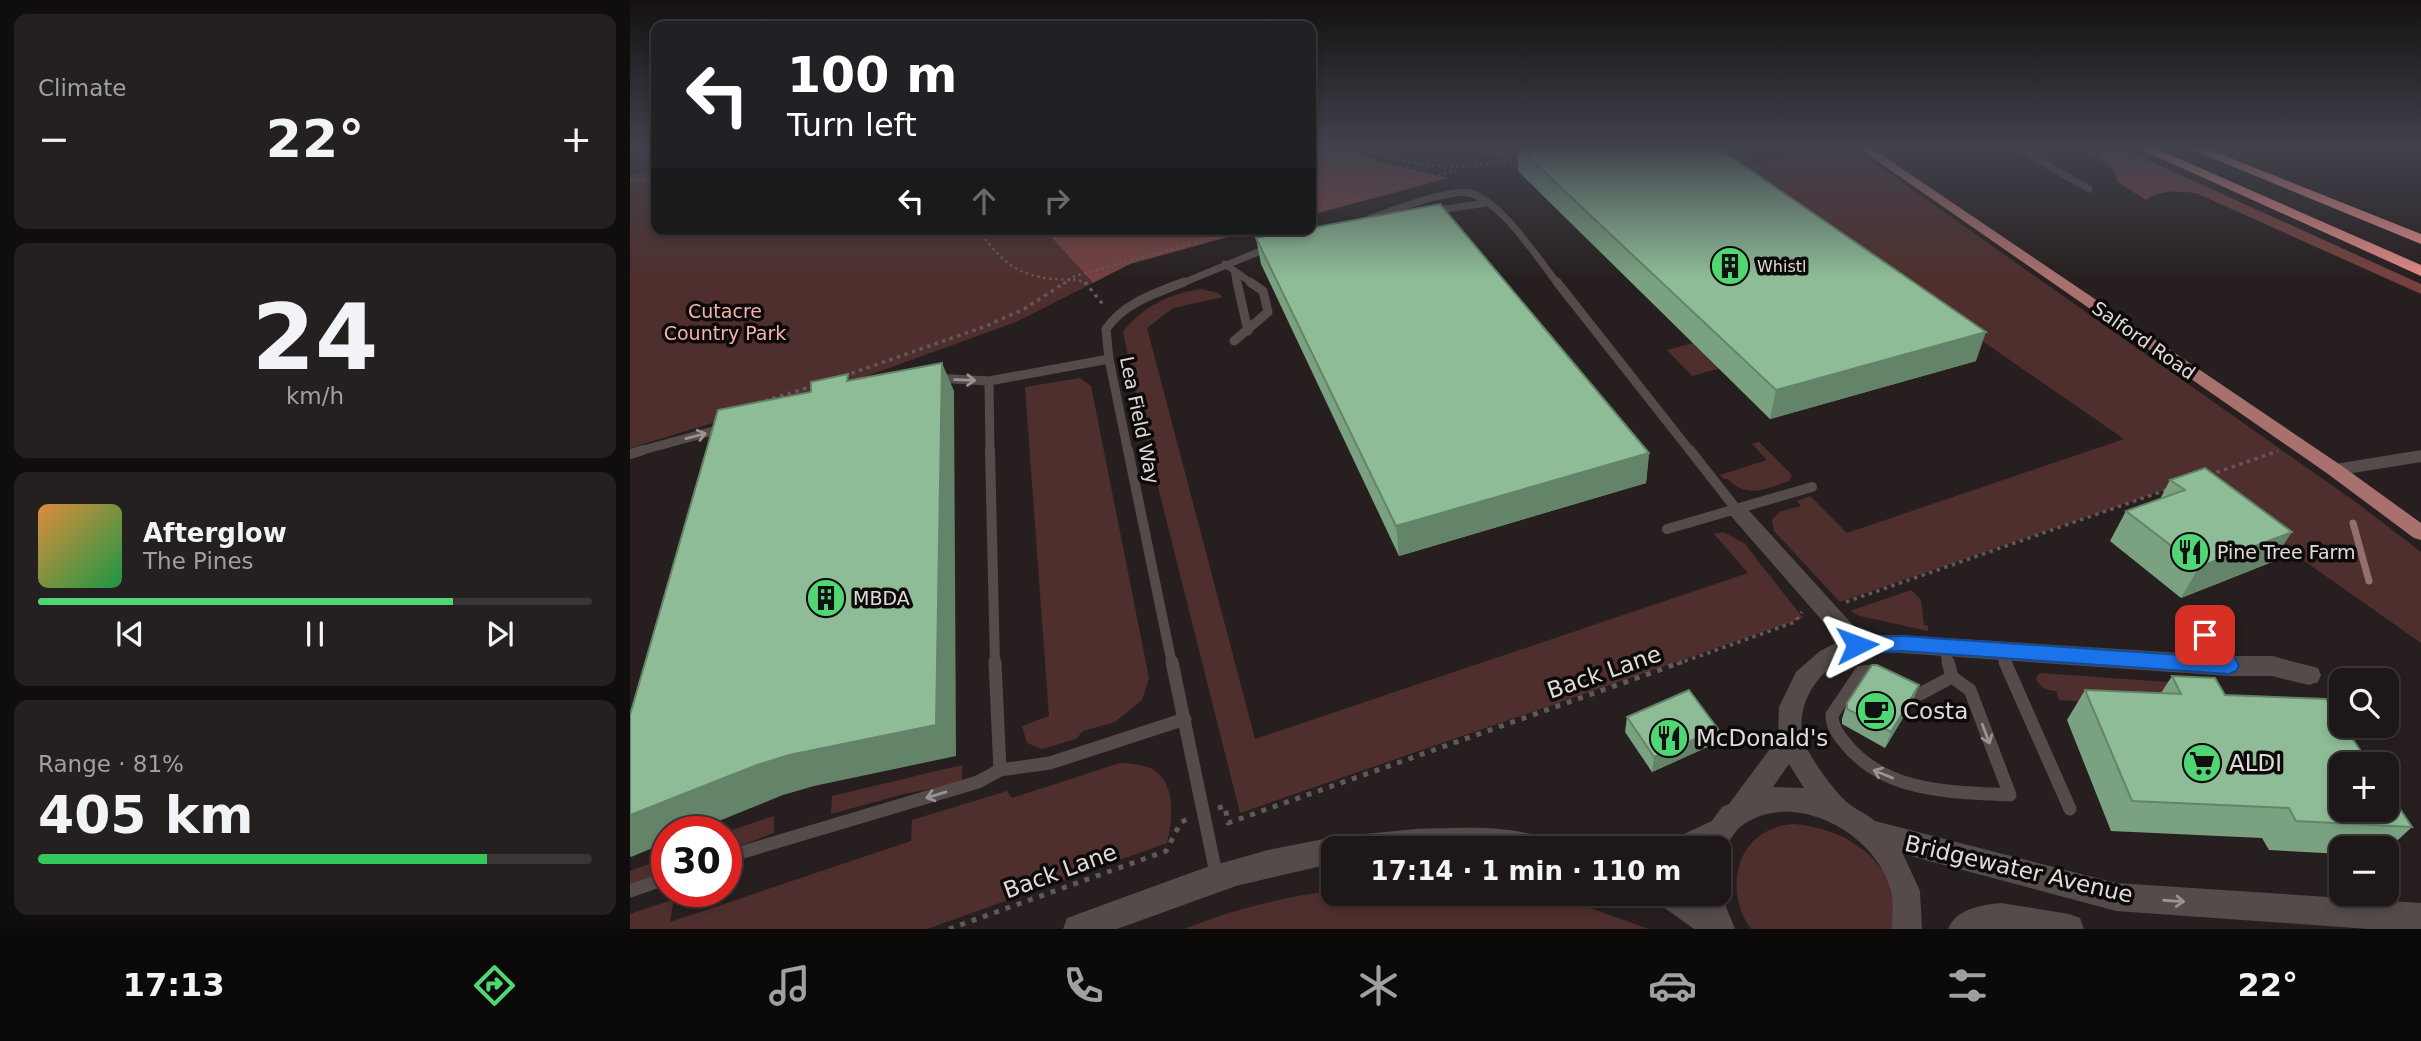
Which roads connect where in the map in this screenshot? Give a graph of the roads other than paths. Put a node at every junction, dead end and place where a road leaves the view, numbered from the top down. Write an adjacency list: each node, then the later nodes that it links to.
1 (1460, 192): 10 (lane)
2 (1468, 192): 8 (lane)
3 (1929, 192): 26 (main road, Salford Road)
4 (2244, 192): 17 (highway)
5 (2270, 192): 14 (highway)
6 (2305, 192): 12 (highway)
7 (2327, 192): 11 (highway)
8 (1487, 203): 9 (lane); 28 (lane)
9 (1426, 212)
10 (1401, 216)
11 (2421, 227)
12 (2421, 239)
13 (1282, 244): 15 (lane)
14 (2421, 255)
15 (1225, 264): 16 (lane); 20 (lane, Lea Field Way)
16 (1234, 271): 18 (lane); 18 (lane)
17 (2421, 271)
18 (1248, 331): 19 (lane)
19 (1234, 341)
20 (1109, 359): 22 (lane); 38 (lane, Lea Field Way)
21 (923, 380): 22 (lane, one-way to 22)
22 (989, 381): 40 (lane)
23 (733, 426): 24 (lane, one-way to 23)
24 (630, 454)
25 (2421, 456): 26 (street)
26 (2335, 470): 30 (main road, Salford Road)
27 (1812, 487): 28 (lane)
28 (1737, 510): 29 (lane); 32 (street)
29 (1667, 529)
30 (2421, 533)
31 (2194, 622): 35 (lane)
32 (1857, 645): 33 (street); 39 (street)
33 (1944, 648): 34 (street); 37 (lane)
34 (2000, 651): 35 (street); 42 (lane)
35 (2229, 666): 36 (street)
36 (2309, 675)
37 (1952, 677): 37 (lane, one-way to 37)
38 (1185, 719): 40 (lane); 48 (lane, Lea Field Way)
39 (1791, 741): 41 (street); 43 (street)
40 (1000, 770): 46 (lane, one-way to 46)
41 (1834, 807): 43 (street, Bridgewater Avenue); 44 (street, Bridgewater Avenue)
42 (2070, 810)
43 (1737, 811): 45 (street, Bridgewater Avenue)
44 (1870, 832): 53 (street, Bridgewater Avenue, one-way to 53); 56 (street, Bridgewater Avenue)
45 (1716, 836)
46 (742, 852)
47 (1321, 852): 48 (street)
48 (1217, 878): 54 (street)
49 (651, 884): 50 (lane)
50 (630, 891)
51 (1686, 906): 55 (street)
52 (1709, 906): 55 (street)
53 (2421, 918)
54 (1079, 929)
55 (1720, 929)
56 (1907, 929)
57 (1963, 929): 58 (street)
58 (2069, 929)

